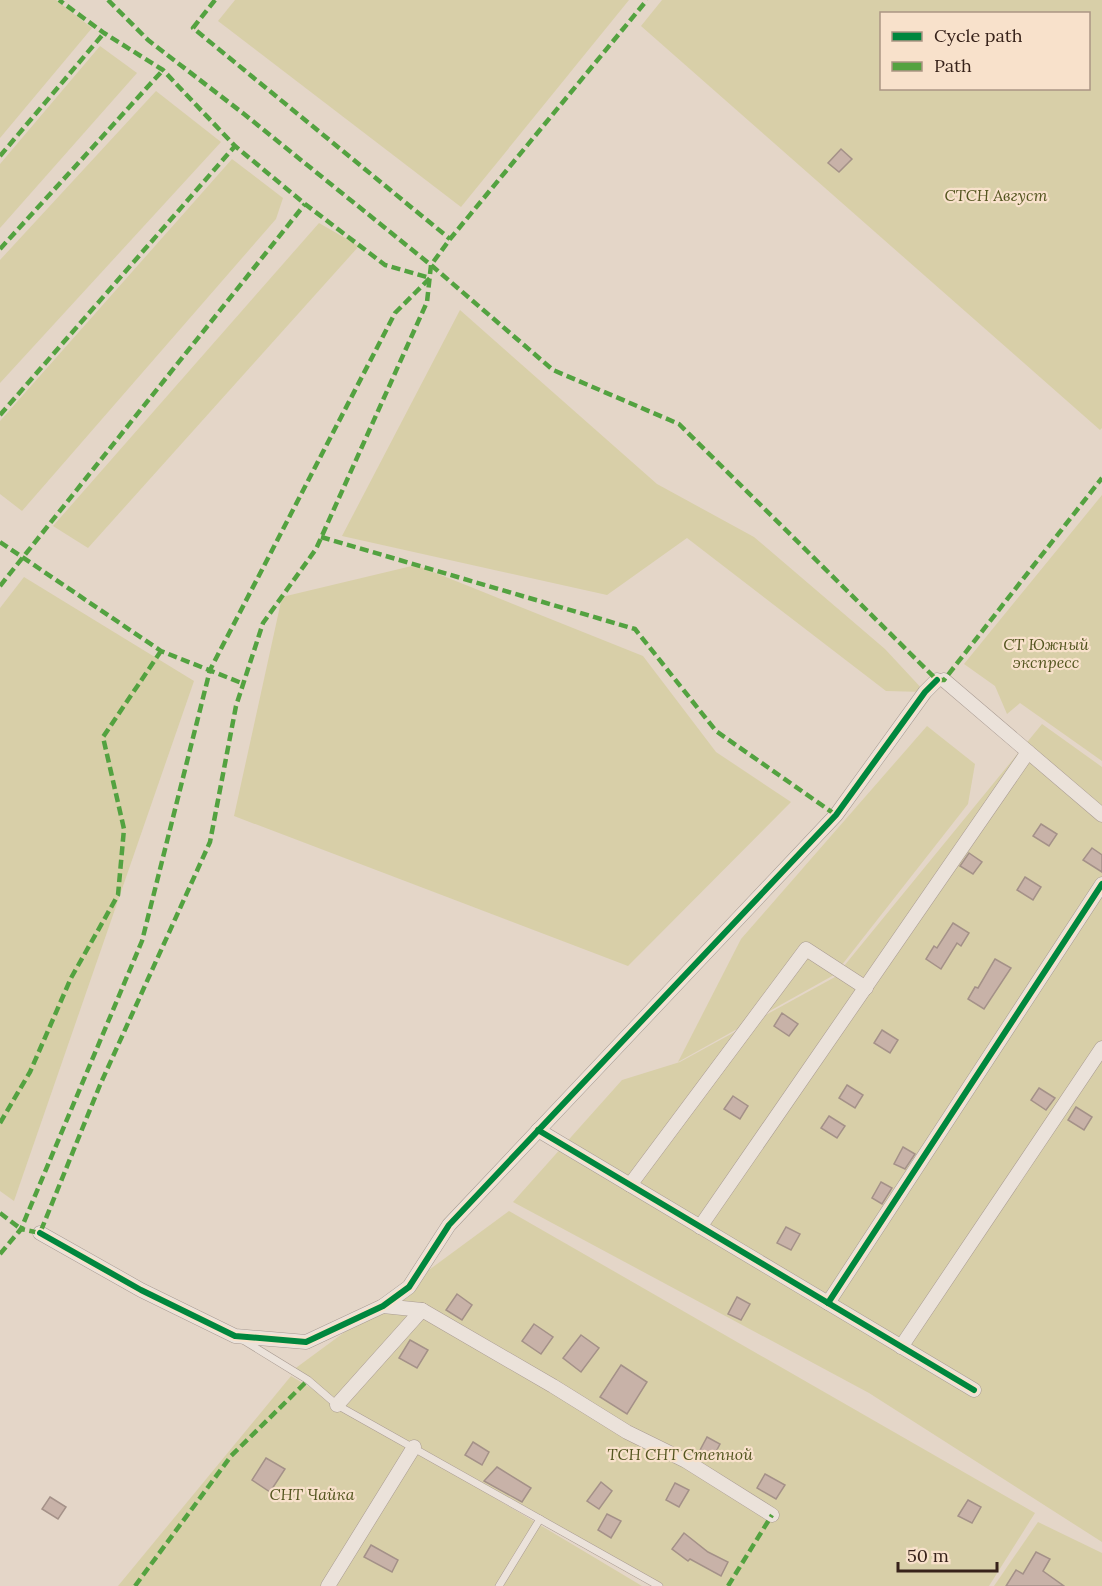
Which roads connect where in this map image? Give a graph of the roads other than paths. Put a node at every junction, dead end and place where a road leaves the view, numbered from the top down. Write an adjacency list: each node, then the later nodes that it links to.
1 (1028, 752): 2 (street); 4 (street); 6 (street)
2 (1102, 815)
3 (1102, 884): 10 (street)
4 (866, 988): 7 (street); 8 (street)
5 (1102, 1048): 14 (street)
6 (538, 1130): 7 (street); 11 (street)
7 (630, 1185): 8 (street)
8 (700, 1227): 10 (street)
9 (40, 1233): 13 (street)
10 (828, 1303): 14 (street)
11 (383, 1306): 12 (street); 13 (street)
12 (422, 1310): 16 (street); 18 (street)
13 (235, 1336): 16 (lane)
14 (901, 1347): 15 (street)
15 (974, 1390)
16 (337, 1405): 17 (lane)
17 (414, 1447): 19 (lane); 20 (street)
18 (772, 1515)
19 (540, 1520): 21 (lane); 22 (lane)
20 (328, 1586)
21 (499, 1586)
22 (659, 1586)

